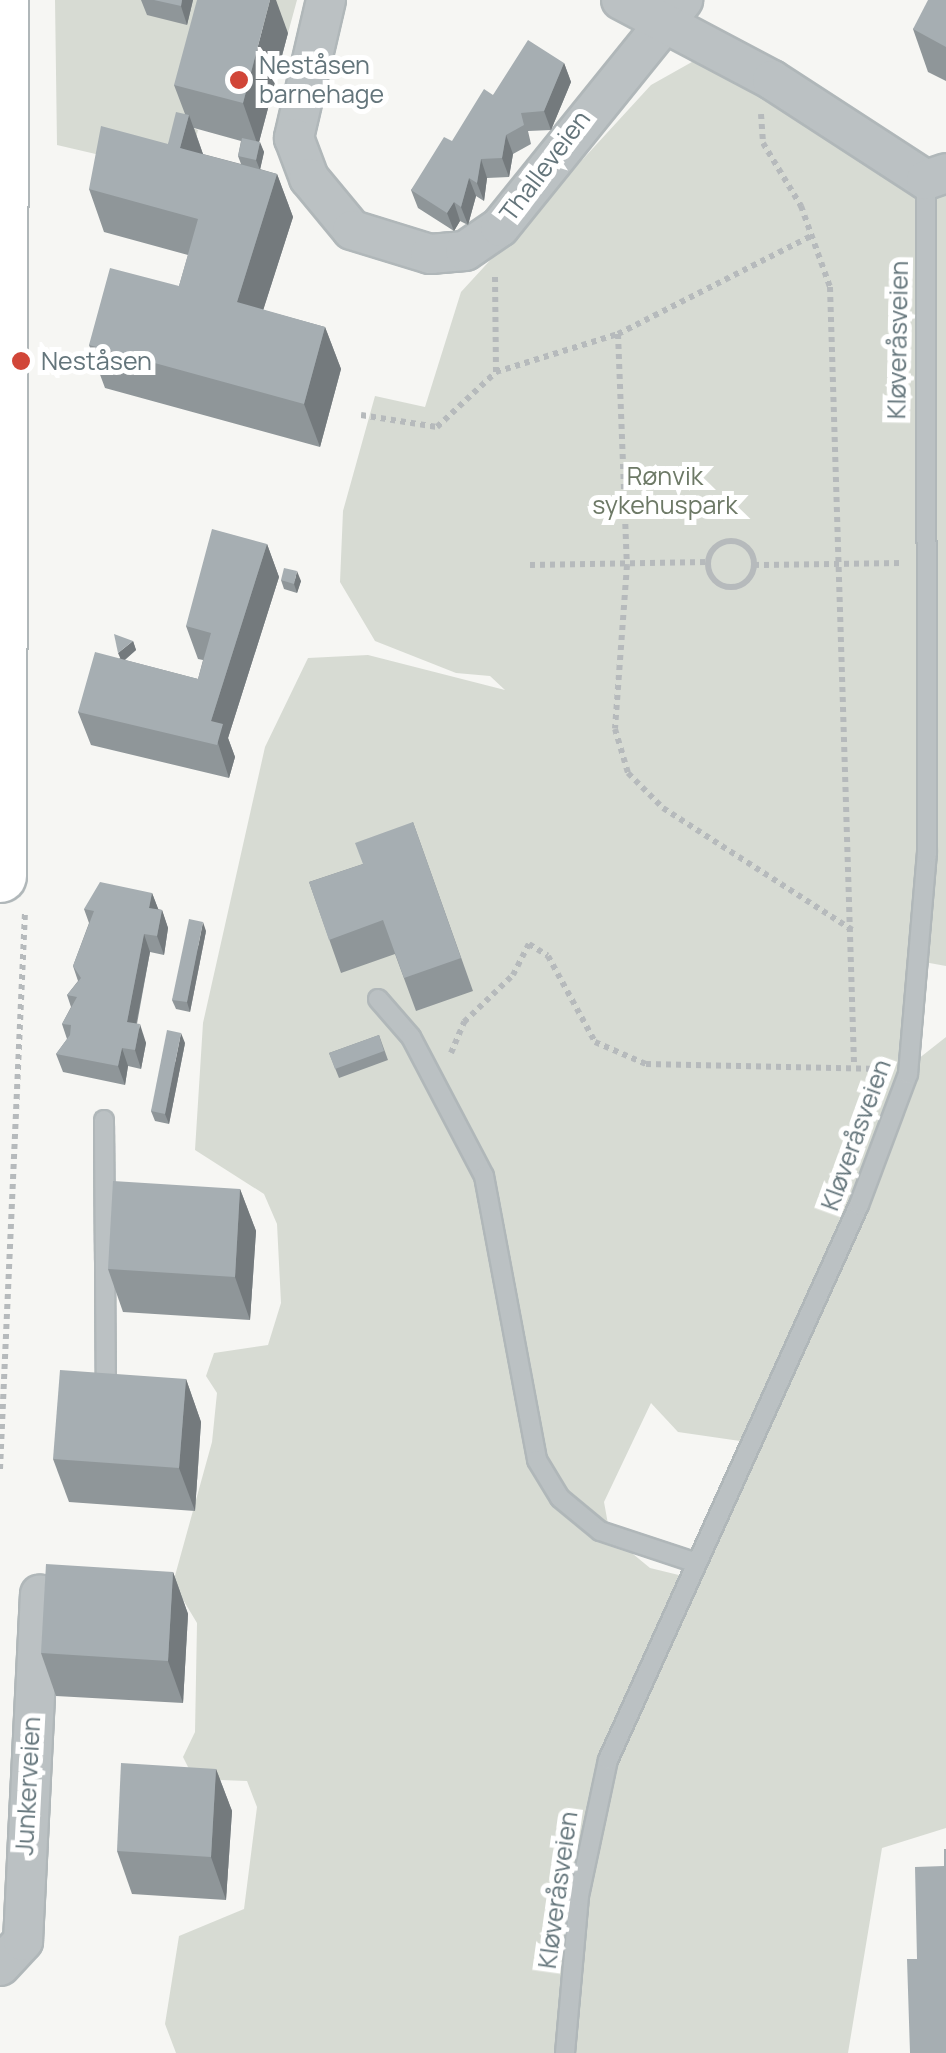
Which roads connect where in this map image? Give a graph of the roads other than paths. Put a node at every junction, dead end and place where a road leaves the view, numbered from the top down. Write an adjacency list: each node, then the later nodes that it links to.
1 (2, 0): 6 (street)
2 (326, 0): 4 (street, Thalleveien)
3 (622, 0): 4 (street)
4 (676, 12): 5 (street)
5 (936, 176): 10 (lane, Kløveråsveien)
6 (0, 876)
7 (378, 998): 10 (lane)
8 (104, 1120): 9 (lane)
9 (106, 1381)
10 (694, 1562): 13 (lane, Kløveråsveien)
11 (40, 1594): 12 (street, Junkerveien)
12 (0, 1966)
13 (565, 2053)

